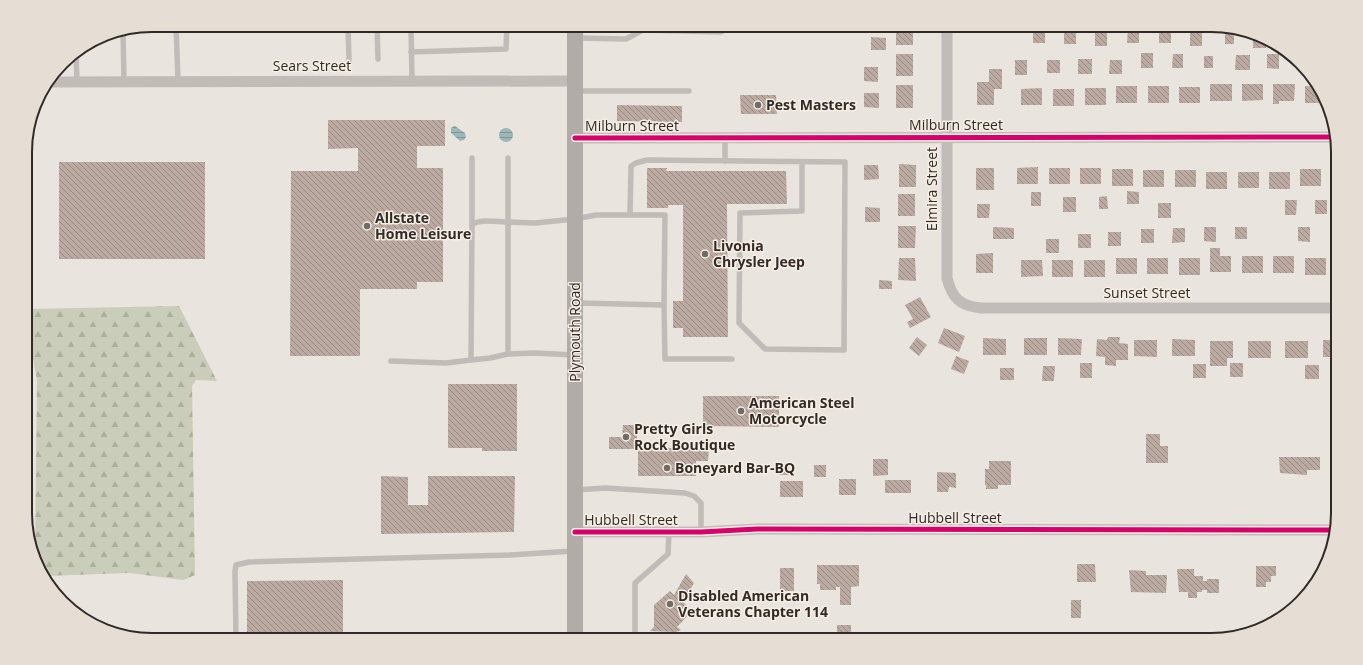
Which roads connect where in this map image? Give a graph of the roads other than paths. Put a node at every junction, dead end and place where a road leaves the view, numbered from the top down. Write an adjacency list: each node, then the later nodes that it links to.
1 (176, 32): 14 (lane)
2 (348, 32): 13 (lane)
3 (377, 32): 12 (lane)
4 (411, 32): 10 (lane)
5 (507, 32): 10 (lane)
6 (575, 32): 7 (lane); 19 (main road, Plymouth Road)
7 (639, 32)
8 (947, 32): 22 (street, Elmira Street)
9 (123, 35): 18 (lane)
10 (411, 52): 15 (lane)
11 (76, 59): 17 (lane)
12 (378, 59)
13 (349, 61)
14 (178, 81): 15 (street, Sears Street); 18 (street, Sears Street)
15 (412, 81): 19 (street, Sears Street)
16 (54, 82): 17 (street, Sears Street)
17 (77, 82): 18 (street, Sears Street)
18 (124, 82)
19 (575, 86): 20 (lane); 24 (main road, Plymouth Road)
20 (689, 91)
21 (725, 137): 22 (street, Milburn Street); 24 (street, Milburn Street); 27 (lane)
22 (946, 137): 23 (street, Milburn Street); 33 (street, Elmira Street)
23 (1330, 137)
24 (575, 138): 30 (main road, Plymouth Road)
25 (472, 158): 32 (lane)
26 (508, 158): 31 (lane)
27 (725, 161): 28 (lane); 29 (lane)
28 (802, 162): 28 (lane)
29 (630, 214): 30 (lane); 35 (lane)
30 (575, 219): 31 (lane); 34 (main road, Plymouth Road)
31 (508, 222): 32 (lane); 37 (lane)
32 (472, 225): 40 (lane)
33 (959, 300): 36 (street, Sunset Street)
34 (575, 303): 35 (lane); 38 (main road, Plymouth Road)
35 (664, 305): 39 (lane)
36 (1331, 308)
37 (508, 354): 38 (lane); 40 (lane)
38 (575, 355): 42 (main road, Plymouth Road)
39 (732, 359)
40 (471, 360): 41 (lane)
41 (391, 361)
42 (575, 490): 44 (main road, Plymouth Road); 46 (lane)
43 (1330, 530): 46 (street, Hubbell Street)
44 (575, 532): 45 (street, Hubbell Street); 47 (main road, Plymouth Road)
45 (669, 532): 46 (street, Hubbell Street); 50 (lane)
46 (701, 532)
47 (575, 551): 48 (lane); 49 (main road, Plymouth Road)
48 (236, 633)
49 (575, 633)
50 (635, 633)

